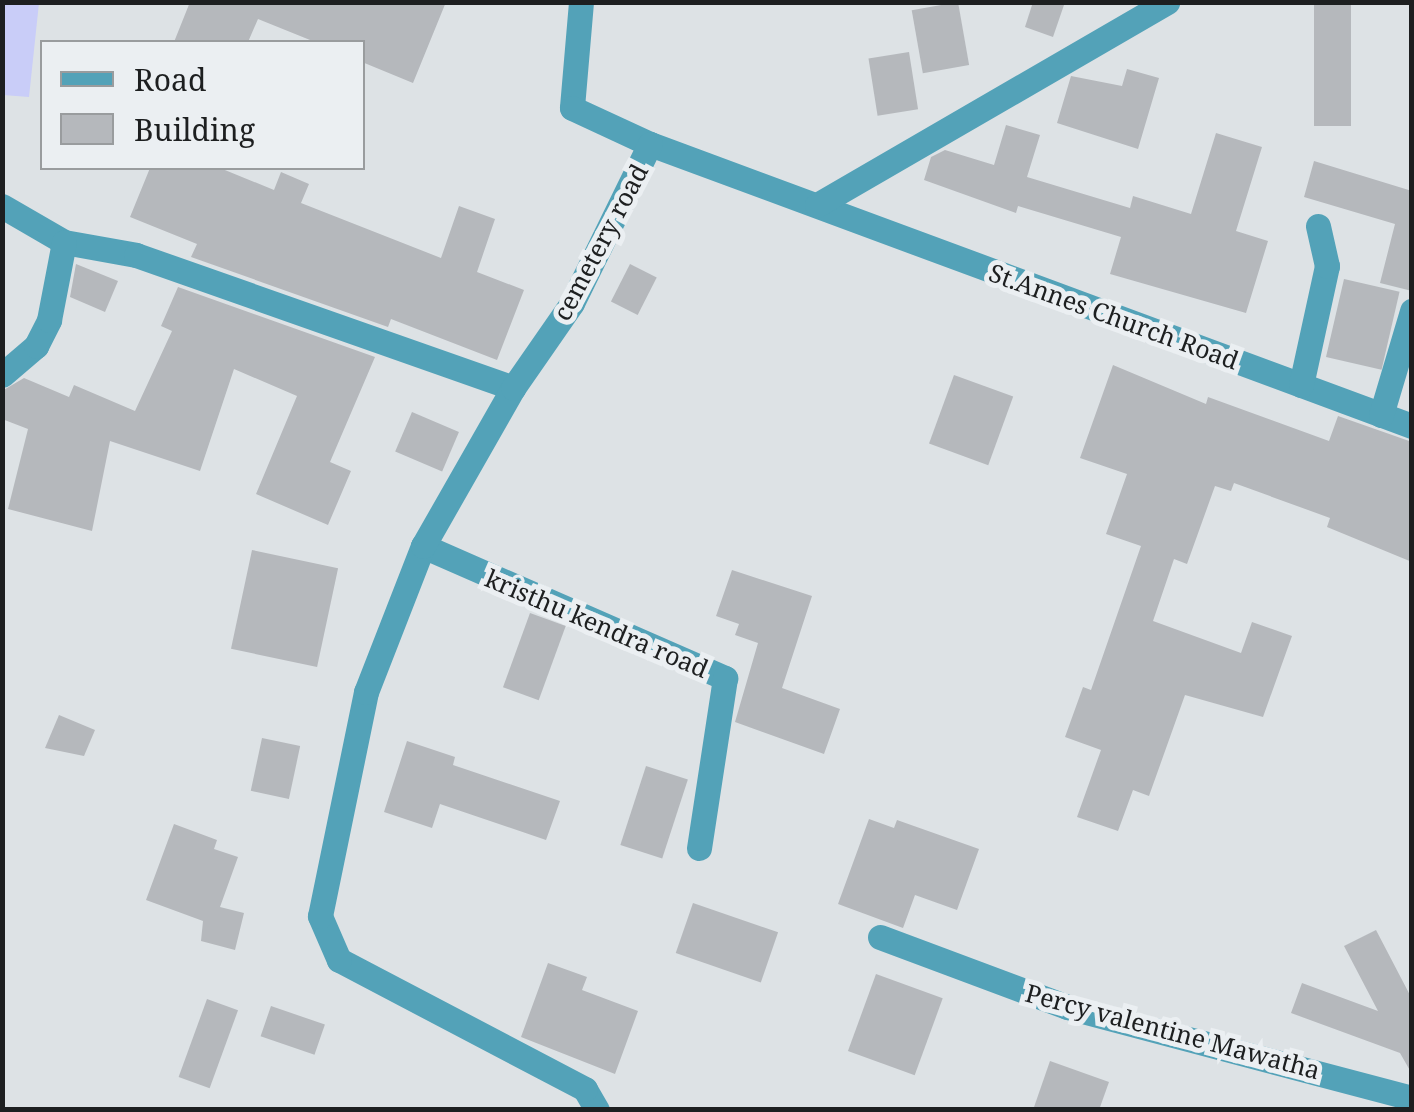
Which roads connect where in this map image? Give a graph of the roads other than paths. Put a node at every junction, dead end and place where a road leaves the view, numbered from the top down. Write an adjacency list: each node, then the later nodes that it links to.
1 (581, 2): 3 (street, St.Annes Church Road)
2 (1167, 2): 5 (street)
3 (650, 144): 5 (street, St.Annes Church Road); 11 (street, cemetery road)
4 (2, 206): 7 (street)
5 (818, 206): 10 (street, St.Annes Church Road)
6 (1318, 226): 10 (street)
7 (64, 242): 9 (street); 11 (street)
8 (1412, 311): 12 (street)
9 (2, 375)
10 (1300, 385): 12 (street, St.Annes Church Road)
11 (514, 388): 14 (street, cemetery road)
12 (1381, 415): 13 (street, St.Annes Church Road)
13 (1412, 426)
14 (424, 546): 15 (street, kristhu kendra road); 18 (street, cemetery road)
15 (699, 848)
16 (880, 937): 17 (street, Percy valentine Mawatha)
17 (1412, 1098)
18 (597, 1110)

